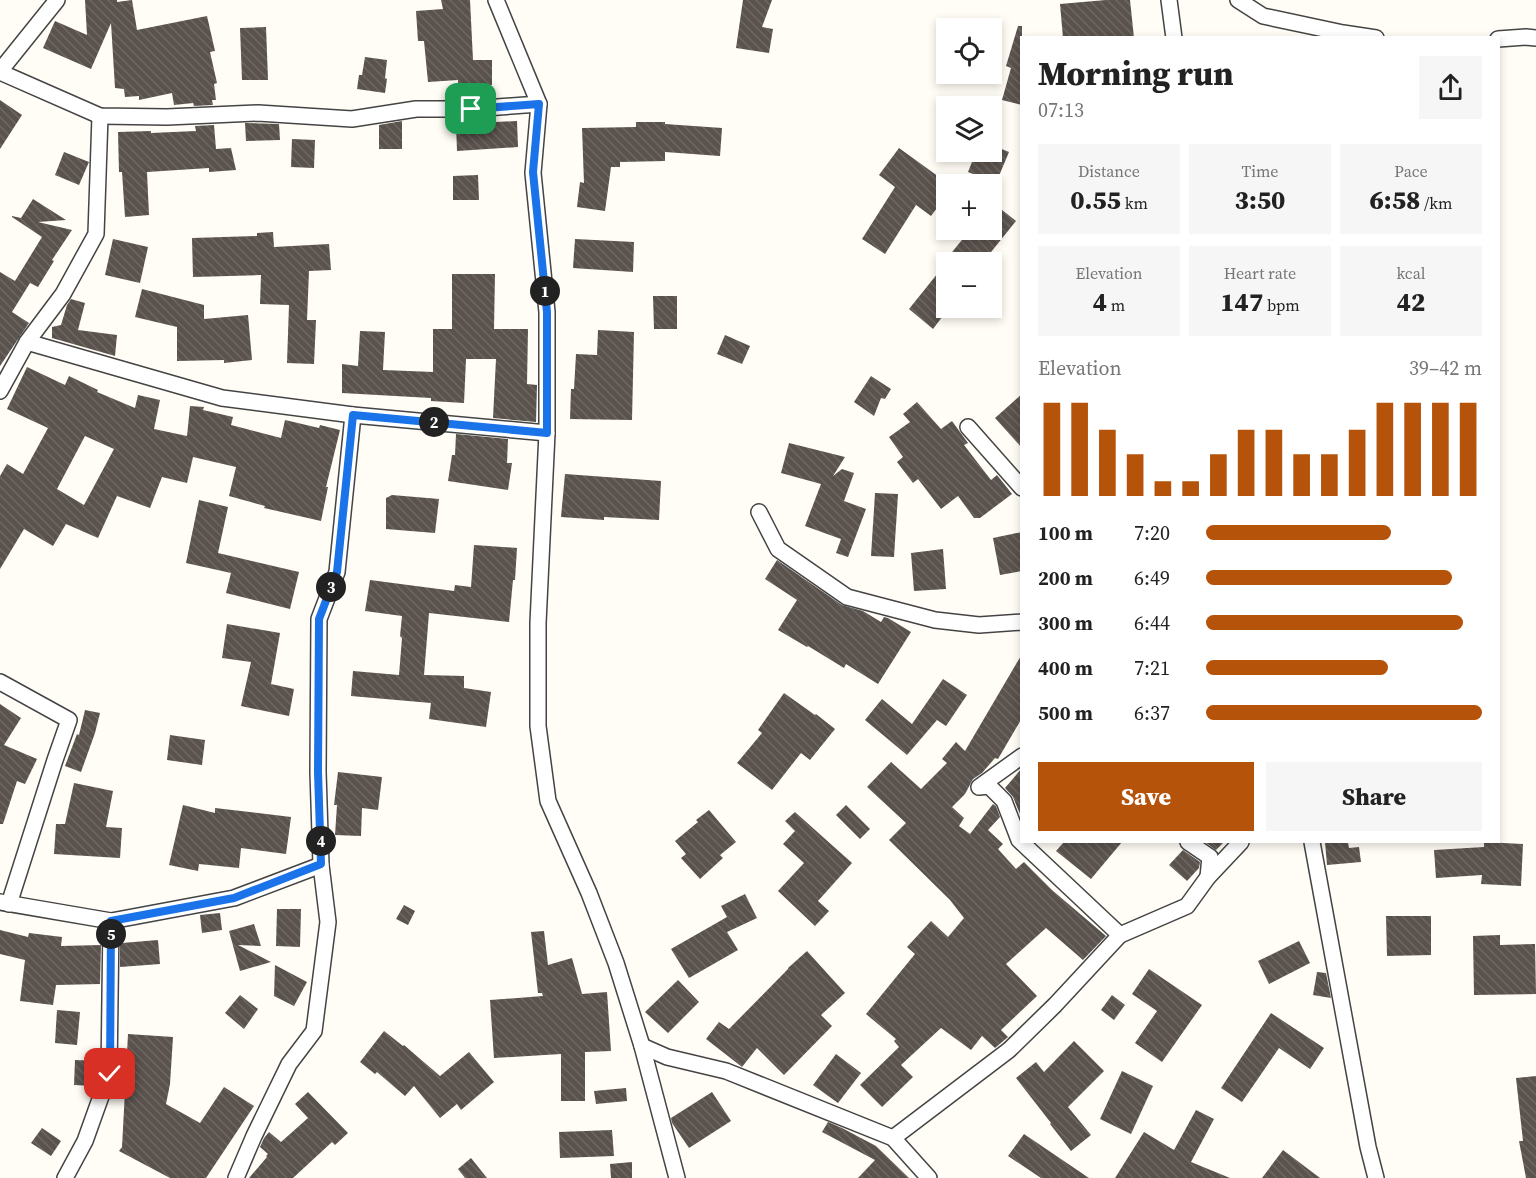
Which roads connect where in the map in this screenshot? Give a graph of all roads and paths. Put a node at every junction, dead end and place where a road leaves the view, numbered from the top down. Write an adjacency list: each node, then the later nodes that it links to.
1 (57, 0): 9 (street)
2 (496, 0): 10 (street)
3 (1169, 0): 5 (street)
4 (1238, 0): 6 (street)
5 (1174, 36)
6 (1363, 36)
7 (1536, 38): 8 (street)
8 (1500, 39)
9 (0, 72): 11 (street)
10 (539, 104): 11 (street); 16 (street)
11 (100, 116): 12 (street)
12 (27, 342): 13 (street); 14 (street)
13 (0, 391)
14 (353, 415): 16 (street); 27 (street)
15 (969, 427): 17 (street)
16 (547, 433): 32 (street)
17 (1020, 486)
18 (759, 512): 19 (street)
19 (1020, 622)
20 (0, 682): 29 (street)
21 (1020, 757): 22 (street)
22 (1020, 841)
23 (1022, 843): 31 (street)
24 (1189, 843): 28 (street)
25 (1241, 843): 28 (street)
26 (1312, 843): 38 (street)
27 (321, 864): 30 (street); 35 (street)
28 (1208, 877): 31 (street)
29 (5, 903): 30 (street)
30 (111, 921): 34 (street)
31 (1120, 935): 33 (street)
32 (642, 1046): 33 (street); 36 (street)
33 (893, 1138): 37 (street)
34 (65, 1178)
35 (236, 1178)
36 (677, 1178)
37 (929, 1178)
38 (1376, 1178)

